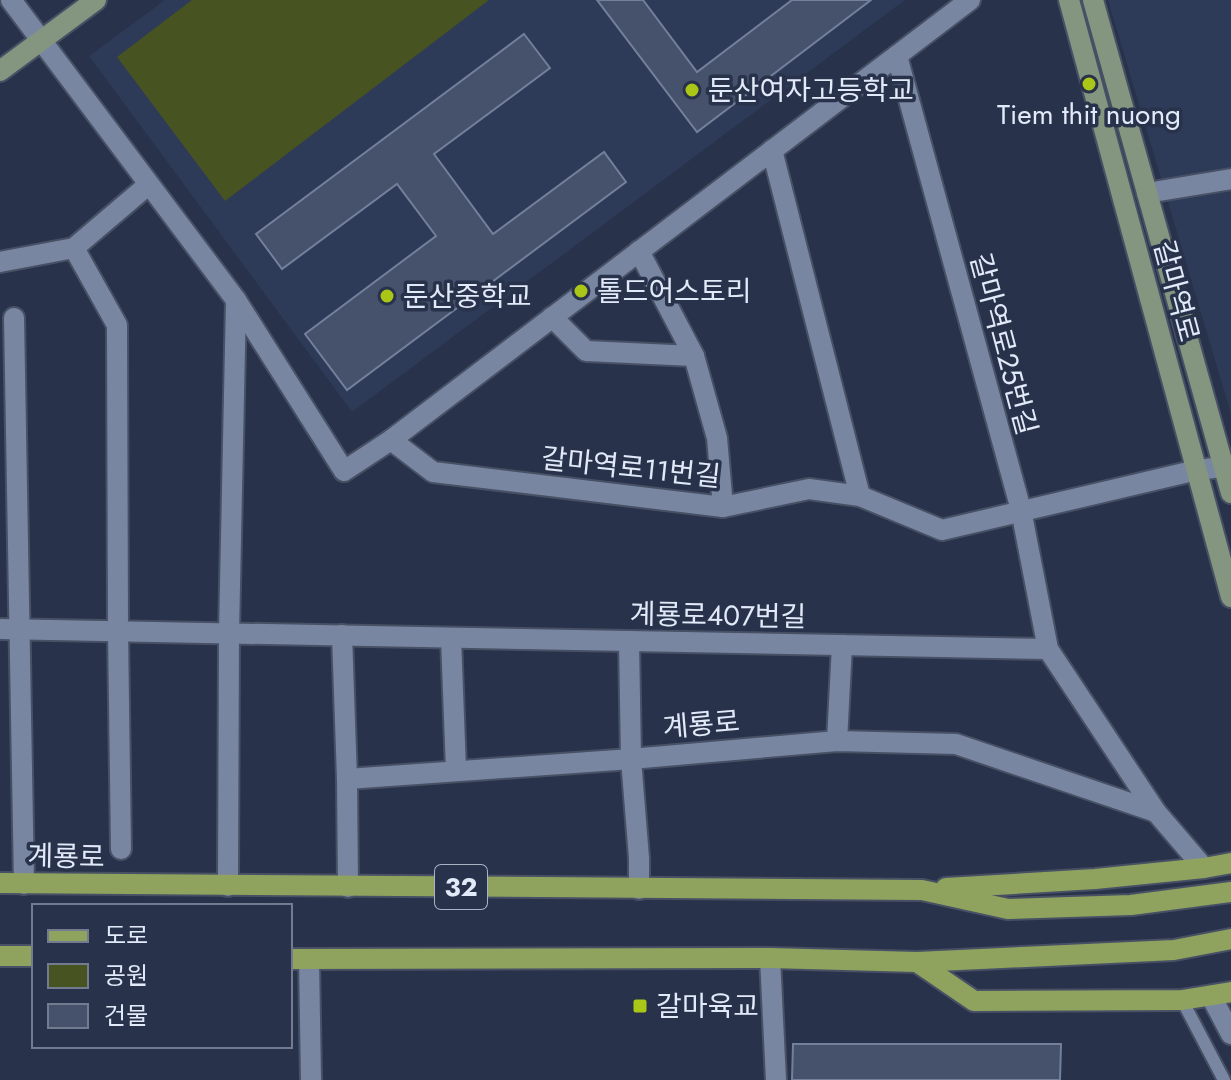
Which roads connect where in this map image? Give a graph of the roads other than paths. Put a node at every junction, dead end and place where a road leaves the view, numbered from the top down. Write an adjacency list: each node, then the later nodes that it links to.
1 (11, 0): 6 (street)
2 (96, 0): 6 (main road)
3 (970, 0): 7 (street)
4 (1069, 0): 22 (main road, 갈마역로)
5 (1093, 0): 12 (main road, 갈마역로)
6 (41, 40): 8 (main road); 11 (street)
7 (897, 56): 9 (street); 26 (street, 갈마역로25번길)
8 (0, 71)
9 (772, 150): 14 (street); 24 (street)
10 (1231, 179): 12 (street)
11 (148, 185): 13 (street); 16 (street)
12 (1147, 193): 21 (main road, 갈마역로)
13 (74, 248): 15 (street); 29 (street)
14 (639, 251): 17 (street); 19 (street)
15 (0, 262)
16 (236, 300): 20 (street); 30 (street)
17 (552, 317): 19 (street); 20 (street)
18 (14, 318): 28 (street)
19 (694, 356): 25 (street)
20 (391, 440): 25 (street, 갈마역로11번길)
21 (1227, 467): 22 (street, 갈마역로11번길); 23 (main road, 갈마역로)
22 (1197, 470): 26 (street, 갈마역로11번길); 27 (main road, 갈마역로)
23 (1231, 493)
24 (860, 496): 25 (street, 갈마역로11번길); 26 (street, 갈마역로11번길)
25 (723, 507)
26 (1021, 510): 35 (street, 갈마역로25번길)
27 (1231, 597)
28 (10, 630): 29 (street, 계룡로407번길); 45 (street)
29 (118, 631): 30 (street, 계룡로407번길); 41 (street)
30 (229, 633): 31 (street, 계룡로407번길); 46 (street)
31 (342, 635): 32 (street, 계룡로407번길); 39 (street)
32 (451, 638): 33 (street, 계룡로407번길); 38 (street)
33 (629, 641): 34 (street, 계룡로407번길); 37 (street)
34 (842, 645): 35 (street, 계룡로407번길); 36 (street)
35 (1048, 649): 40 (street)
36 (837, 741): 37 (street, 계룡로); 40 (street, 계룡로)
37 (631, 759): 38 (street, 계룡로); 48 (street)
38 (456, 770): 39 (street, 계룡로)
39 (347, 779): 47 (street)
40 (1156, 812): 43 (street)
41 (121, 849)
42 (1231, 863): 43 (main road, 32)
43 (1204, 868): 49 (main road, 32)
44 (0, 883): 45 (main road, 계룡로 / 32)
45 (24, 884): 46 (main road, 계룡로 / 32)
46 (228, 886): 47 (main road, 계룡로 / 32)
47 (348, 887): 48 (main road, 계룡로 / 32)
48 (639, 889): 49 (main road, 계룡로 / 32)
49 (922, 890): 50 (main road, 계룡로 / 32)
50 (1231, 892)
51 (1231, 939): 56 (main road)
52 (0, 956): 53 (main road)
53 (32, 956)
54 (770, 958): 55 (main road); 56 (main road); 61 (street)
55 (299, 959): 60 (street)
56 (917, 962): 58 (main road)
57 (1221, 994): 58 (main road); 59 (street)
58 (1182, 1000): 62 (lane)
59 (1231, 1034)
60 (311, 1080)
61 (776, 1080)
62 (1224, 1080)

